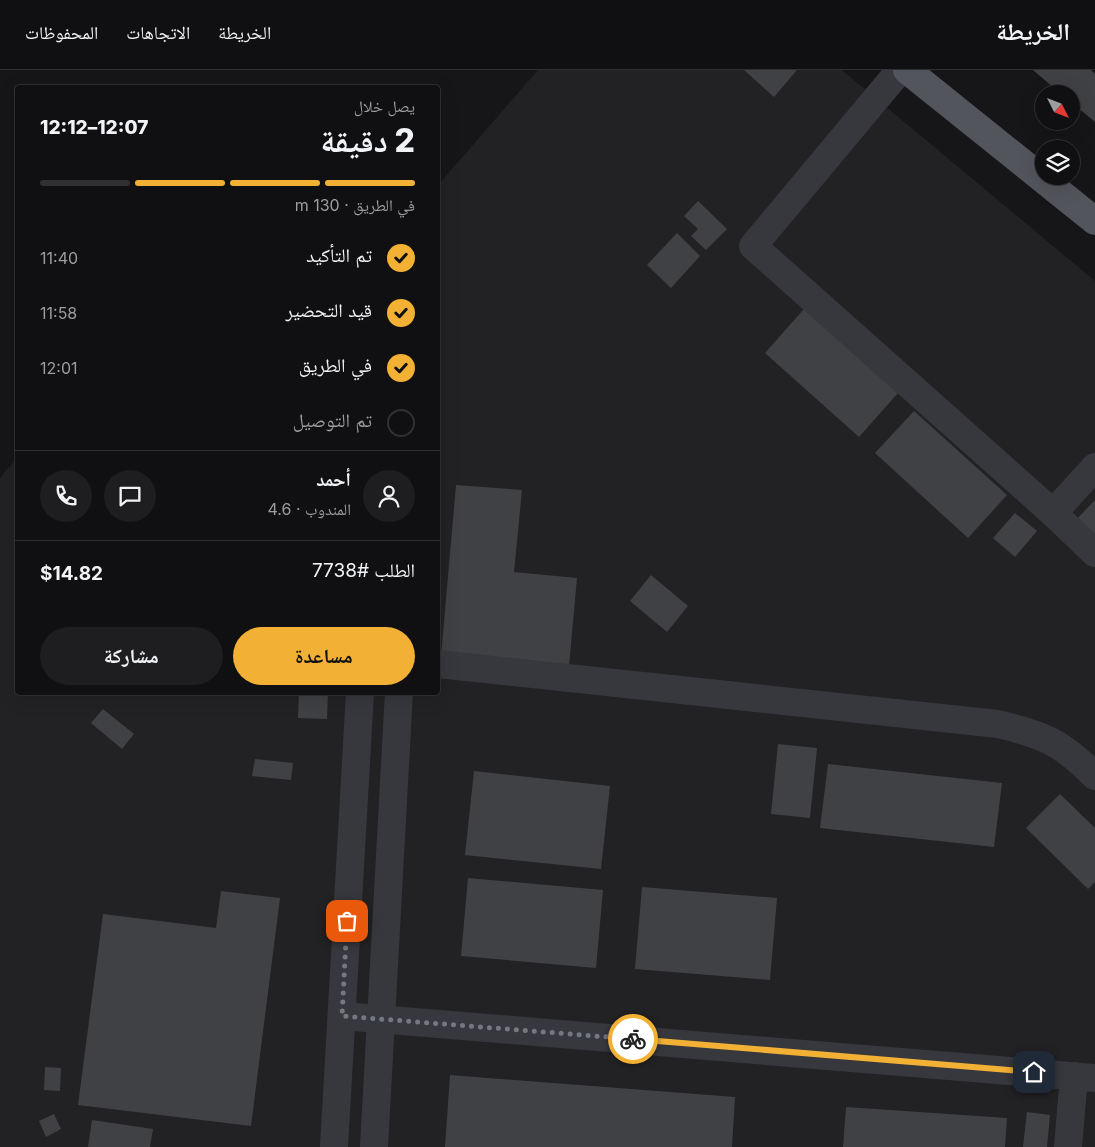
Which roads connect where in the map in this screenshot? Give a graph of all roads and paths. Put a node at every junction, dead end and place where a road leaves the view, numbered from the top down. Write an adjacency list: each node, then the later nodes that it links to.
1 (900, 70): 5 (street)
2 (907, 70): 3 (main road)
3 (1095, 221)
4 (1095, 467): 5 (street)
5 (1053, 513): 6 (street)
6 (1095, 553)
7 (440, 664): 10 (street)
8 (360, 695): 11 (street)
9 (399, 695): 12 (street)
10 (1095, 776)
11 (342, 1016): 12 (street); 14 (street)
12 (381, 1018): 13 (street); 15 (street)
13 (1084, 1077): 16 (street)
14 (334, 1147)
15 (374, 1147)
16 (1068, 1147)

